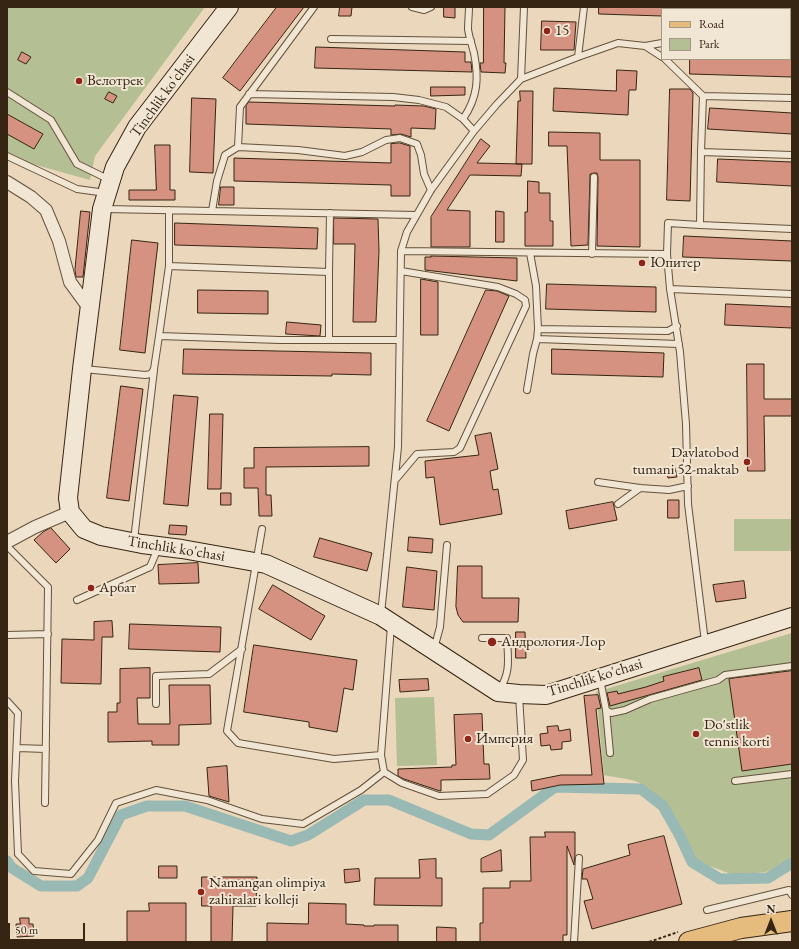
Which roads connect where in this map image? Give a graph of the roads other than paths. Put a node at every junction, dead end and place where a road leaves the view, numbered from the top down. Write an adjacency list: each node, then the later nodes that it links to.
1 (229, 7): 29 (street, Tinchlik ko'chasi)
2 (314, 7): 17 (lane)
3 (412, 7): 4 (lane)
4 (431, 7)
5 (469, 7): 9 (lane)
6 (524, 7): 15 (lane)
7 (584, 7): 12 (lane)
8 (331, 38): 9 (lane)
9 (471, 41): 20 (lane)
10 (661, 43): 11 (lane)
11 (645, 46): 12 (lane); 13 (lane)
12 (578, 56): 15 (lane)
13 (661, 56)
14 (666, 60): 18 (lane)
15 (521, 79): 21 (lane)
16 (7, 92): 29 (lane)
17 (249, 94): 20 (lane); 22 (lane)
18 (703, 96): 19 (lane); 23 (lane)
19 (792, 98)
20 (463, 118): 21 (lane)
21 (474, 131): 28 (lane)
22 (238, 147): 28 (lane); 31 (lane)
23 (701, 152): 24 (lane); 34 (lane)
24 (792, 155)
25 (7, 156): 29 (lane)
26 (594, 177): 38 (lane)
27 (7, 182): 45 (street)
28 (431, 190): 33 (lane)
29 (107, 194): 30 (lane); 45 (street, Tinchlik ko'chasi)
30 (169, 210): 31 (lane); 40 (lane)
31 (212, 210): 32 (lane)
32 (330, 213): 33 (lane); 42 (lane)
33 (416, 215): 36 (lane)
34 (700, 225): 35 (lane); 39 (lane)
35 (792, 229)
36 (401, 251): 37 (lane); 41 (lane)
37 (530, 253): 38 (lane); 47 (lane)
38 (592, 254): 39 (lane)
39 (666, 254): 43 (lane)
40 (169, 266): 42 (lane); 48 (lane)
41 (401, 271): 51 (lane); 56 (lane)
42 (329, 272): 50 (lane)
43 (670, 290): 44 (lane); 46 (lane)
44 (792, 294)
45 (90, 308): 53 (street, Tinchlik ko'chasi)
46 (676, 326): 47 (lane); 52 (lane)
47 (538, 329): 49 (lane)
48 (159, 336): 50 (lane); 54 (lane)
49 (537, 339): 52 (lane); 55 (lane)
50 (329, 340): 51 (lane)
51 (399, 340): 56 (lane)
52 (679, 344): 58 (lane)
53 (82, 369): 54 (lane); 61 (street, Tinchlik ko'chasi)
54 (154, 369): 64 (lane)
55 (527, 390)
56 (395, 479): 71 (lane)
57 (598, 482): 59 (lane)
58 (688, 486): 59 (lane); 75 (lane)
59 (640, 488): 60 (lane)
60 (618, 504)
61 (70, 512): 63 (street); 64 (street, Tinchlik ko'chasi)
62 (262, 529): 68 (lane)
63 (7, 542)
64 (133, 542): 67 (street, Tinchlik ko'chasi)
65 (447, 545): 77 (lane)
66 (7, 546): 72 (lane)
67 (158, 546): 68 (street, Tinchlik ko'chasi); 69 (lane)
68 (257, 563): 71 (street, Tinchlik ko'chasi); 76 (lane)
69 (77, 600)
70 (792, 617): 75 (street, Tinchlik ko'chasi)
71 (386, 619): 77 (street, Tinchlik ko'chasi); 88 (lane)
72 (48, 634): 73 (lane); 86 (lane)
73 (7, 635)
74 (482, 638): 80 (lane)
75 (705, 644): 79 (street, Tinchlik ko'chasi)
76 (242, 650): 83 (lane); 88 (lane)
77 (434, 650): 80 (street, Tinchlik ko'chasi)
78 (792, 666): 84 (lane)
79 (599, 678): 81 (street, Tinchlik ko'chasi); 84 (lane)
80 (498, 692): 81 (street, Tinchlik ko'chasi)
81 (518, 694): 89 (lane)
82 (7, 701): 85 (lane)
83 (156, 704)
84 (606, 710): 87 (lane)
85 (16, 748): 86 (lane); 89 (lane)
86 (46, 749): 92 (lane)
87 (610, 753)
88 (381, 755): 89 (lane)
89 (384, 772)
90 (792, 774): 91 (lane)
91 (735, 782)
92 (45, 803)
93 (579, 858): 97 (lane)
94 (791, 891): 95 (lane)
95 (708, 910)
96 (792, 921): 98 (main road)
97 (574, 942)
98 (689, 942)

